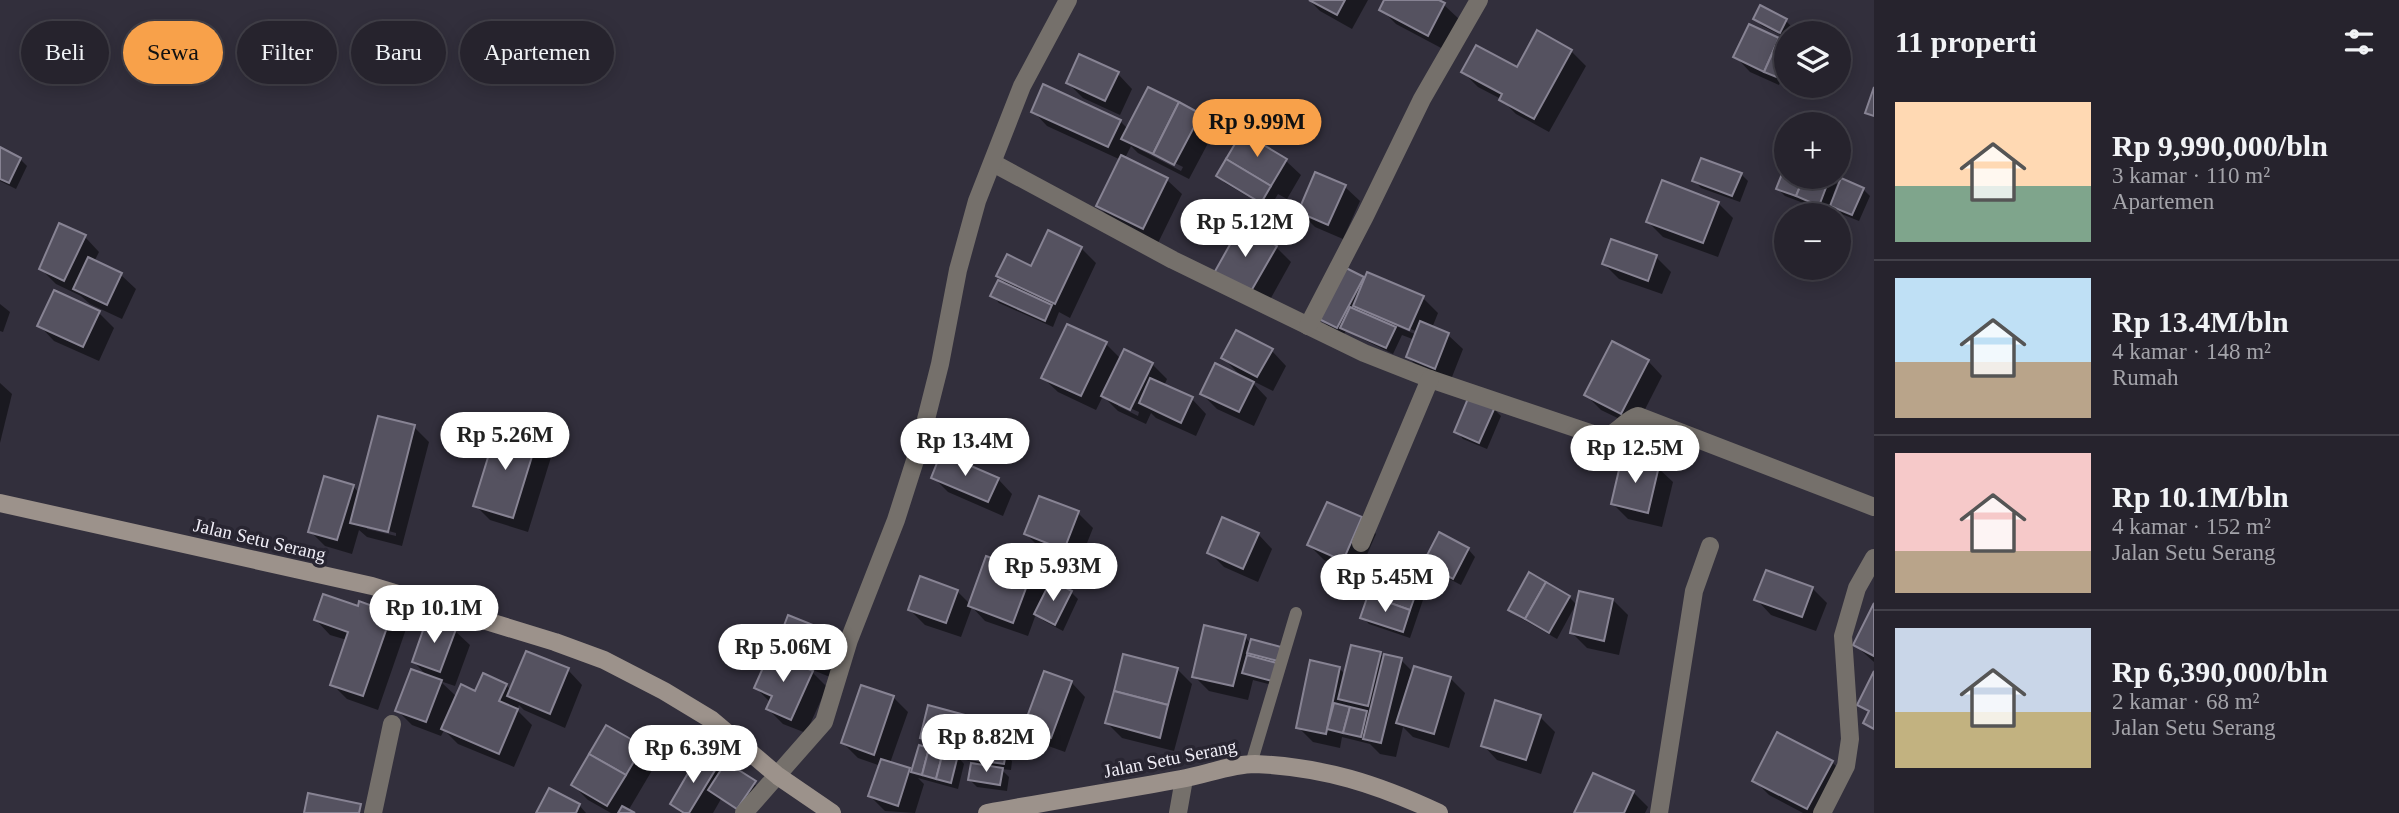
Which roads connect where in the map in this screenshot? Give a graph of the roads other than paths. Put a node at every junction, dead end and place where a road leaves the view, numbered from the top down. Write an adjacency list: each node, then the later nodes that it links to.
1 (1068, 0): 3 (street)
2 (1479, 0): 4 (street)
3 (993, 163): 4 (street); 14 (street)
4 (1308, 326): 5 (street)
5 (1430, 379): 7 (street); 8 (street)
6 (0, 503): 14 (street, Jalan Setu Serang)
7 (1874, 507)
8 (1361, 543)
9 (1710, 546): 22 (street)
10 (1874, 558): 23 (street)
11 (1296, 613): 13 (lane)
12 (392, 724): 16 (street)
13 (1251, 764): 15 (street, Jalan Setu Serang); 21 (street, Jalan Setu Serang)
14 (778, 776): 17 (street); 18 (street, Jalan Setu Serang)
15 (1184, 779): 19 (street, Jalan Setu Serang); 20 (street)
16 (373, 813)
17 (744, 813)
18 (832, 813)
19 (987, 813)
20 (1178, 813)
21 (1439, 813)
22 (1659, 813)
23 (1822, 813)

